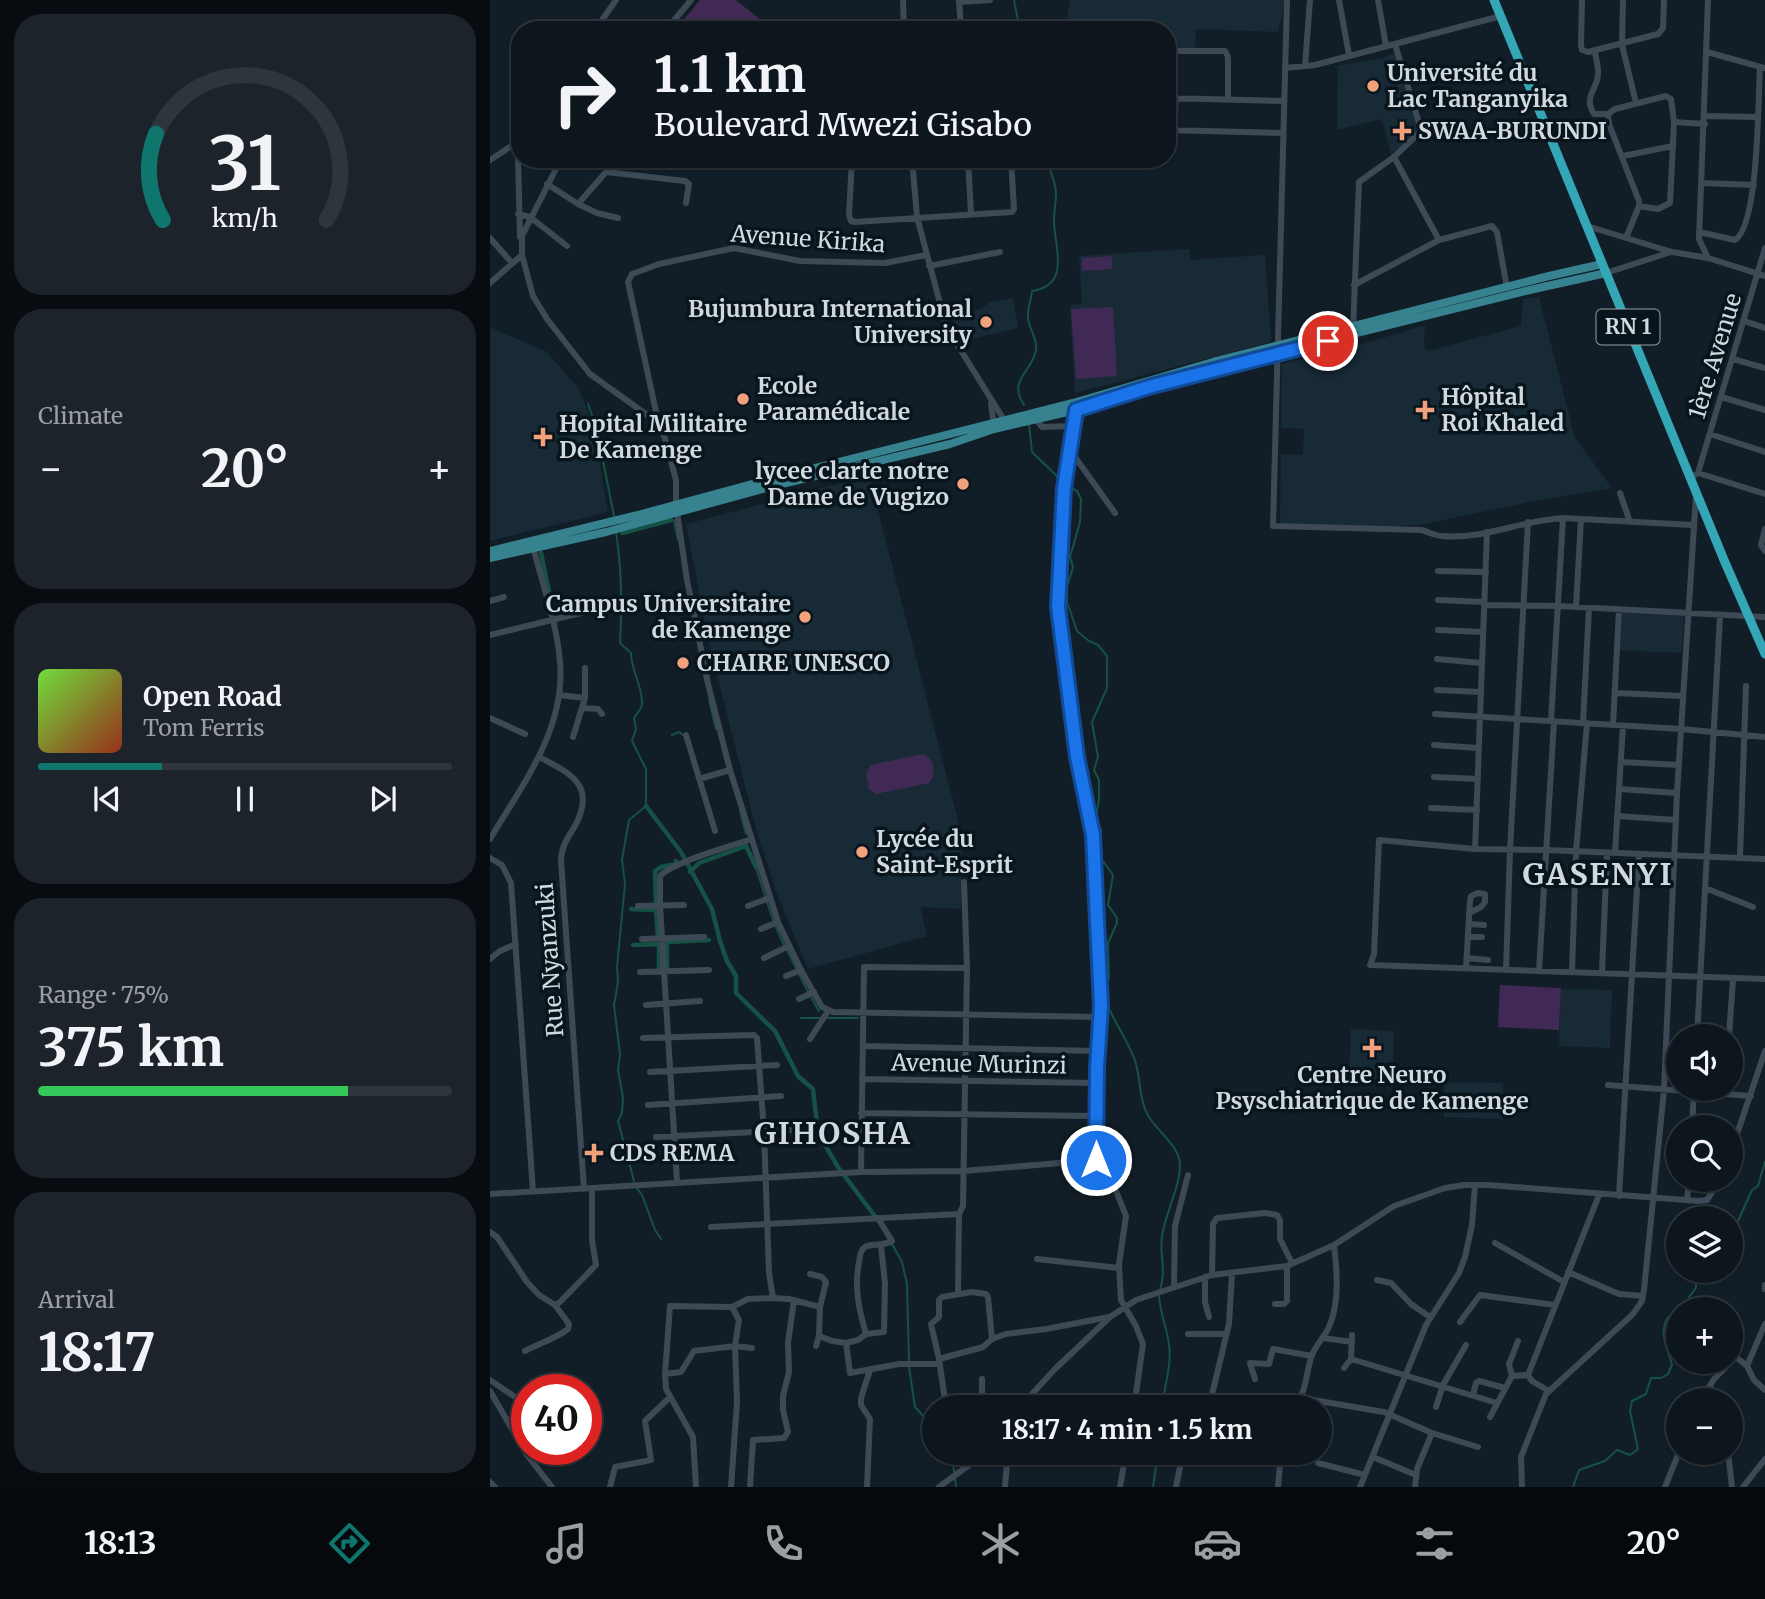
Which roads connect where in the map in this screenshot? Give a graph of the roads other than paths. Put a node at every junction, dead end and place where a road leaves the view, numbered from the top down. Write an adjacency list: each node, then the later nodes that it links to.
1 (616, 0): 16 (street)
2 (691, 0): 17 (street)
3 (903, 0): 18 (street)
4 (990, 0): 14 (street)
5 (1287, 0): 29 (street)
6 (1310, 0): 27 (street)
7 (1339, 0): 26 (street)
8 (1378, 0): 22 (street)
9 (1494, 0): 15 (highway, RN 1)
10 (1582, 0): 24 (street)
11 (1623, 0): 21 (street)
12 (1664, 0): 21 (street)
13 (1708, 0): 25 (street)
14 (959, 1): 19 (street)
15 (1501, 16): 20 (street); 64 (highway, RN 1)
16 (601, 21)
17 (675, 21)
18 (904, 21)
19 (960, 21)
20 (1395, 44): 22 (street); 45 (street)
21 (1622, 45): 24 (street); 33 (street)
22 (1386, 46): 26 (street)
23 (1176, 51): 31 (street)
24 (1595, 52): 34 (street)
25 (1707, 52): 28 (street); 36 (street)
26 (1349, 55): 27 (street)
27 (1305, 66): 29 (street)
28 (1762, 67): 35 (street)
29 (1285, 68): 32 (street)
30 (1176, 98): 31 (street)
31 (1228, 99): 32 (street)
32 (1283, 101): 39 (street)
33 (1636, 103): 34 (street); 37 (street)
34 (1608, 114): 44 (street)
35 (1760, 116): 36 (street); 42 (street)
36 (1705, 120): 37 (street); 53 (street)
37 (1674, 122): 41 (street)
38 (1176, 130): 39 (street)
39 (1283, 133): 89 (street)
40 (511, 144): 46 (street)
41 (1673, 146): 44 (street); 58 (street)
42 (1756, 150): 43 (street); 55 (street)
43 (1765, 152)
44 (1623, 156): 58 (street)
45 (1394, 157): 68 (street); 83 (street)
46 (490, 160)
47 (518, 168): 59 (street)
48 (556, 168): 54 (street)
49 (852, 168): 61 (street)
50 (913, 168): 61 (street)
51 (968, 168): 60 (street)
52 (1011, 168): 60 (street)
53 (1702, 183): 55 (street); 65 (street)
54 (547, 184): 57 (street); 62 (street)
55 (1754, 185): 65 (street)
56 (686, 203): 57 (street)
57 (578, 204): 63 (street)
58 (1639, 206): 66 (street)
59 (519, 214): 62 (street); 69 (street)
60 (971, 214): 61 (street)
61 (917, 217): 76 (street)
62 (530, 218): 69 (street); 70 (street)
63 (618, 218)
64 (1587, 226): 66 (street); 80 (highway, RN 1)
65 (1699, 236): 74 (street); 77 (street)
66 (1626, 237): 73 (street)
67 (490, 238): 78 (street)
68 (1439, 240): 83 (street); 84 (street)
69 (521, 246): 75 (street)
70 (568, 246)
71 (1765, 248): 81 (street, 1ère Avenue)
72 (1000, 252): 79 (street)
73 (1672, 252): 74 (street); 80 (street)
74 (1684, 254): 77 (street)
75 (522, 255): 78 (street); 97 (street)
76 (926, 255): 79 (street); 97 (street, Avenue Kirika)
77 (1708, 258): 81 (street)
78 (512, 263): 82 (street)
79 (929, 266): 93 (street)
80 (1604, 269): 84 (main road); 85 (main road); 104 (highway, RN 1)
81 (1762, 275): 86 (street, 1ère Avenue)
82 (490, 284)
83 (1353, 285): 88 (street)
84 (1507, 288): 85 (main road)
85 (1425, 312): 88 (main road)
86 (1744, 321): 87 (street); 90 (street, 1ère Avenue)
87 (1765, 328)
88 (1354, 331): 89 (main road)
89 (1277, 350): 94 (main road); 116 (street)
90 (1733, 359): 91 (street); 92 (street, 1ère Avenue)
91 (1765, 368)
92 (1721, 397): 95 (street); 101 (street, 1ère Avenue)
93 (991, 401): 98 (street); 99 (street)
94 (1074, 406): 96 (main road); 100 (street)
95 (1765, 410)
96 (1032, 417): 98 (main road); 100 (street)
97 (658, 421): 108 (street, Avenue Kirika)
98 (1010, 422): 99 (main road)
99 (993, 426): 108 (main road)
100 (1073, 426): 102 (street)
101 (1710, 434): 103 (street); 104 (street, 1ère Avenue)
102 (1070, 450): 109 (street); 247 (street)
103 (1765, 452)
104 (1694, 475): 106 (highway, RN 1); 107 (street)
105 (1620, 492): 113 (street)
106 (1696, 493): 114 (street); 135 (highway, RN 1)
107 (1765, 494)
108 (677, 509): 117 (main road); 174 (street, Avenue Kirika)
109 (1115, 513)
110 (1563, 518): 111 (street); 112 (street); 128 (street)
111 (1580, 519): 113 (street); 129 (street)
112 (1528, 522): 116 (street); 127 (street)
113 (1630, 522): 114 (street)
114 (1692, 525): 133 (street)
115 (1765, 529): 119 (street)
116 (1487, 532): 122 (street)
117 (532, 544): 118 (main road); 120 (main road); 137 (street)
118 (490, 551)
119 (1765, 551)
120 (490, 558)
121 (1438, 571): 122 (street)
122 (1486, 572): 126 (street)
123 (504, 597): 125 (street)
124 (1438, 600): 126 (street)
125 (490, 601)
126 (1484, 603): 127 (street); 139 (street)
127 (1524, 605): 128 (street); 157 (street)
128 (1558, 606): 129 (street); 158 (street)
129 (1576, 607): 130 (street)
130 (1589, 608): 132 (street); 159 (street)
131 (597, 609): 137 (street)
132 (1619, 609): 133 (street); 148 (street)
133 (1689, 613): 134 (street); 150 (street)
134 (1720, 616): 135 (street); 163 (street)
135 (1749, 616): 136 (street); 141 (highway, RN 1)
136 (1765, 617)
137 (552, 621): 140 (street); 149 (street)
138 (1438, 630): 139 (street)
139 (1483, 632): 143 (street)
140 (490, 635)
141 (1765, 654)
142 (1437, 659): 143 (street)
143 (1481, 663): 147 (street)
144 (585, 668): 151 (street)
145 (1746, 686): 166 (street)
146 (1437, 690): 147 (street)
147 (1480, 692): 155 (street)
148 (1615, 693): 150 (street); 160 (street)
149 (559, 695): 151 (street); 171 (street)
150 (1684, 696): 162 (street)
151 (584, 698): 152 (street)
152 (583, 708): 153 (street); 167 (street)
153 (602, 714)
154 (1435, 714): 155 (street)
155 (1479, 717): 157 (street); 170 (street)
156 (490, 718): 164 (street)
157 (1518, 719): 158 (street); 188 (street)
158 (1553, 721): 159 (street); 189 (street)
159 (1585, 723): 160 (street); 190 (street)
160 (1613, 725): 161 (street)
161 (1623, 726): 162 (street); 172 (street)
162 (1681, 729): 163 (street); 173 (street)
163 (1714, 731): 166 (street); 195 (street)
164 (525, 734)
165 (686, 735): 176 (street)
166 (1746, 736): 168 (street); 196 (street)
167 (573, 737)
168 (1765, 737)
169 (1434, 745): 170 (street)
170 (1478, 748): 177 (street)
171 (539, 757): 185 (street); 289 (street, Rue Nyanzuki)
172 (1620, 762): 173 (street); 178 (street)
173 (1679, 765): 179 (street)
174 (730, 770): 176 (street); 186 (street, Avenue Kirika)
175 (1434, 776): 177 (street)
176 (699, 779): 184 (street)
177 (1478, 779): 181 (street)
178 (1619, 789): 179 (street); 182 (street)
179 (1677, 793): 183 (street)
180 (1431, 808): 181 (street)
181 (1477, 810): 187 (street)
182 (1617, 816): 183 (street); 192 (street)
183 (1676, 820): 194 (street)
184 (715, 831)
185 (490, 839)
186 (752, 839): 201 (street, Avenue Kirika); 202 (street)
187 (1475, 849): 188 (street); 224 (street)
188 (1510, 850): 189 (street); 227 (street)
189 (1546, 850): 190 (street); 229 (street)
190 (1576, 852): 191 (street); 231 (street)
191 (1607, 853): 192 (street); 232 (street)
192 (1615, 853): 193 (street)
193 (1639, 854): 194 (street); 233 (street)
194 (1675, 855): 195 (street); 235 (street)
195 (1707, 856): 196 (street); 200 (street)
196 (1741, 857): 198 (street)
197 (490, 858): 217 (street)
198 (1765, 859)
199 (964, 881): 223 (street)
200 (1705, 888): 206 (street); 236 (street)
201 (769, 898): 205 (street); 208 (street, Avenue Kirika)
202 (660, 905): 203 (street); 204 (street); 215 (street)
203 (684, 905)
204 (638, 906)
205 (748, 906)
206 (1753, 907)
207 (1469, 913): 209 (street)
208 (778, 922): 211 (street); 218 (street, Avenue Kirika)
209 (1469, 924): 210 (street); 213 (street)
210 (1484, 925)
211 (761, 929)
212 (704, 937): 215 (street)
213 (1468, 937): 214 (street); 220 (street)
214 (1482, 937)
215 (662, 938): 216 (street); 228 (street)
216 (642, 939)
217 (516, 944): 221 (street); 290 (street)
218 (789, 946): 219 (street); 226 (street, Avenue Kirika)
219 (764, 958)
220 (1467, 958): 222 (street); 224 (street)
221 (490, 959)
222 (1488, 960)
223 (967, 968): 245 (street); 246 (street)
224 (1466, 968): 227 (street)
225 (709, 970): 228 (street)
226 (801, 970): 234 (street); 239 (street, Avenue Kirika)
227 (1506, 970): 229 (street)
228 (663, 971): 230 (street); 242 (street)
229 (1539, 971): 231 (street)
230 (640, 972)
231 (1572, 972): 232 (street)
232 (1602, 972): 233 (street)
233 (1631, 974): 235 (street); 265 (street)
234 (786, 976)
235 (1670, 976): 236 (street); 266 (street)
236 (1699, 977): 237 (street); 248 (street)
237 (1733, 979): 238 (street); 249 (street)
238 (1765, 979)
239 (814, 992): 240 (street); 244 (street, Avenue Kirika)
240 (799, 999)
241 (700, 1001): 242 (street)
242 (666, 1003): 243 (street); 250 (street)
243 (646, 1005)
244 (828, 1011): 245 (street); 252 (street)
245 (863, 1012): 246 (street); 253 (street)
246 (966, 1015): 247 (street); 254 (street)
247 (1098, 1017): 255 (street)
248 (1697, 1024)
249 (1731, 1024)
250 (668, 1037): 251 (street); 257 (street); 259 (street)
251 (643, 1038)
252 (810, 1039)
253 (863, 1046): 254 (street); 261 (street)
254 (965, 1048): 255 (street); 262 (street)
255 (1097, 1051): 263 (street)
256 (1765, 1051): 269 (street)
257 (759, 1065): 258 (street); 259 (street); 270 (street)
258 (777, 1065)
259 (671, 1070): 260 (street); 271 (street)
260 (650, 1072)
261 (862, 1079): 262 (street, Avenue Murinzi); 273 (street)
262 (965, 1082): 263 (street, Avenue Murinzi); 274 (street)
263 (1096, 1083): 275 (street)
264 (1608, 1085): 265 (street)
265 (1624, 1086): 266 (street); 295 (street)
266 (1664, 1090): 296 (street)
267 (1743, 1095): 269 (street)
268 (781, 1096): 270 (street)
269 (1751, 1096): 276 (street)
270 (761, 1097): 271 (street); 278 (street)
271 (672, 1103): 272 (street); 279 (street)
272 (648, 1105)
273 (862, 1113): 274 (street); 283 (street)
274 (965, 1114): 275 (street); 282 (street)
275 (1095, 1116): 281 (street)
276 (1743, 1118)
277 (792, 1130): 278 (street)
278 (764, 1131): 279 (street); 285 (street)
279 (674, 1136): 280 (street); 286 (street)
280 (656, 1137)
281 (1096, 1160): 282 (street); 308 (street)
282 (963, 1171): 283 (street); 298 (street)
283 (861, 1172): 285 (street)
284 (1188, 1175): 315 (street)
285 (765, 1177): 286 (street); 300 (street)
286 (677, 1182): 288 (street)
287 (1475, 1185): 294 (street); 304 (street); 328 (street)
288 (592, 1188): 289 (street); 321 (street)
289 (584, 1189): 290 (street)
290 (533, 1191): 293 (street)
291 (1688, 1192): 297 (street)
292 (1712, 1192): 297 (street)
293 (490, 1194)
294 (1599, 1195): 295 (street); 309 (street)
295 (1619, 1196): 296 (street)
296 (1654, 1198): 297 (street); 317 (street)
297 (1687, 1200)
298 (959, 1214): 299 (street); 316 (street)
299 (879, 1220): 300 (street); 305 (street)
300 (768, 1224): 301 (street); 318 (street)
301 (711, 1227)
302 (490, 1233): 321 (street)
303 (1495, 1243): 314 (street)
304 (1334, 1245): 307 (street); 335 (street)
305 (881, 1246): 331 (street); 331 (street)
306 (1037, 1259): 308 (street)
307 (1290, 1264): 310 (street); 312 (street); 320 (street)
308 (1119, 1268): 325 (street)
309 (1568, 1272): 314 (street); 317 (street)
310 (1231, 1273): 312 (street); 333 (street)
311 (810, 1274): 324 (street)
312 (1209, 1276): 315 (street); 327 (street)
313 (1377, 1280): 328 (street)
314 (1564, 1282): 322 (street)
315 (1174, 1287): 325 (street)
316 (958, 1294): 336 (street); 346 (street)
317 (1643, 1296): 364 (street)
318 (773, 1298): 319 (street); 323 (street)
319 (794, 1300): 324 (street); 400 (street)
320 (1275, 1304)
321 (555, 1305): 343 (street)
322 (1555, 1305): 329 (street); 355 (street)
323 (733, 1307): 340 (street); 351 (street)
324 (820, 1307): 334 (street)
325 (1122, 1308): 326 (street); 369 (street)
326 (1110, 1317): 336 (street); 368 (street)
327 (1209, 1317)
328 (1430, 1317): 353 (street)
329 (1460, 1322)
330 (1765, 1324): 348 (street)
331 (866, 1334): 338 (street)
332 (1188, 1334): 333 (street)
333 (1226, 1334): 370 (street)
334 (819, 1336): 338 (street); 341 (street)
335 (1322, 1338): 344 (street); 345 (street)
336 (992, 1339): 346 (street)
337 (1518, 1341): 354 (street)
338 (846, 1343): 350 (street)
339 (1465, 1345): 359 (street)
340 (735, 1346): 342 (street); 351 (street); 399 (street)
341 (816, 1346)
342 (752, 1348)
343 (525, 1351)
344 (1312, 1356): 357 (street); 371 (street)
345 (1351, 1359): 349 (street); 353 (street)
346 (939, 1362): 350 (street); 366 (street)
347 (1743, 1363): 348 (street)
348 (1747, 1366): 362 (street)
349 (1344, 1368)
350 (870, 1370): 401 (street)
351 (665, 1374): 373 (street)
352 (1719, 1374): 360 (street)
353 (1406, 1375): 359 (street); 377 (street)
354 (1512, 1376): 355 (street); 361 (street)
355 (1528, 1376): 364 (street)
356 (982, 1379): 367 (street)
357 (1255, 1379)
358 (490, 1380): 365 (street)
359 (1443, 1385): 372 (street); 376 (street)
360 (1710, 1386)
361 (1505, 1388): 372 (street); 374 (street)
362 (1765, 1390)
363 (490, 1391): 396 (street)
364 (1549, 1391): 409 (street)
365 (511, 1394)
366 (944, 1395)
367 (982, 1395)
368 (1031, 1395)
369 (1136, 1395)
370 (1212, 1395)
371 (1302, 1395)
372 (1473, 1395): 374 (street)
373 (669, 1398): 397 (street); 398 (street)
374 (1497, 1403): 378 (street)
375 (1332, 1404): 377 (street)
376 (1436, 1407)
377 (1391, 1414): 379 (street); 381 (street)
378 (1489, 1417)
379 (1432, 1433): 380 (street); 393 (street)
380 (1478, 1447)
381 (1373, 1457): 392 (street); 393 (street)
382 (1765, 1459): 391 (street)
383 (969, 1465): 402 (street)
384 (1007, 1465): 403 (street)
385 (1124, 1465): 404 (street)
386 (1181, 1465): 405 (street)
387 (1280, 1465): 406 (street)
388 (1329, 1465): 392 (street)
389 (1674, 1465): 410 (street)
390 (1729, 1465): 411 (street)
391 (1763, 1469): 412 (street)
392 (1365, 1475): 407 (street)
393 (1416, 1475): 408 (street)
394 (490, 1482): 395 (street)
395 (495, 1487)
396 (552, 1487)
397 (610, 1487)
398 (696, 1487)
399 (730, 1487)
400 (750, 1487)
401 (867, 1487)
402 (939, 1487)
403 (1006, 1487)
404 (1120, 1487)
405 (1177, 1487)
406 (1277, 1487)
407 (1360, 1487)
408 (1415, 1487)
409 (1522, 1487)
410 (1665, 1487)
411 (1732, 1487)
412 (1744, 1487)

